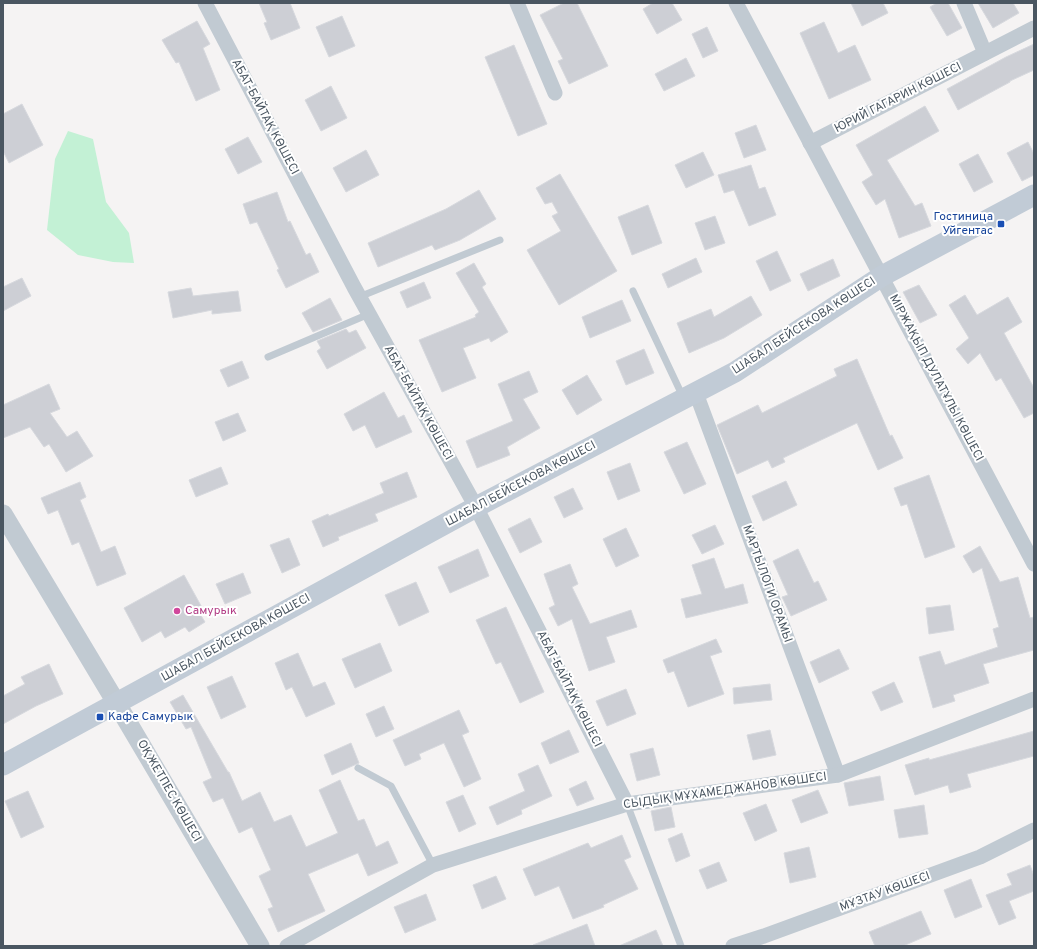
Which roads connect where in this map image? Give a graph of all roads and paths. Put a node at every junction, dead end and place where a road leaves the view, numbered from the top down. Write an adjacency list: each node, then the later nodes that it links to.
1 (205, 3): 13 (street, АБАТ-БАЙТАҚ КӨШЕСІ)
2 (517, 3): 7 (street)
3 (736, 3): 8 (street, МІРЖАҚЫП ДУЛАТҰЛЫ КӨШЕСІ)
4 (964, 3): 6 (street)
5 (1034, 28): 6 (street, ЮРИЙ ГАГАРИН КӨШЕСІ)
6 (986, 53): 8 (street, ЮРИЙ ГАГАРИН КӨШЕСІ)
7 (555, 93)
8 (810, 143): 11 (street, МІРЖАҚЫП ДУЛАТҰЛЫ КӨШЕСІ)
9 (1034, 195): 11 (main road, ШАБАЛ БЕЙСЕКОВА КӨШЕСІ)
10 (500, 240): 13 (lane)
11 (882, 276): 16 (main road, ШАБАЛ БЕЙСЕКОВА КӨШЕСІ); 19 (street, МІРЖАҚЫП ДУЛАТҰЛЫ КӨШЕСІ)
12 (633, 290): 16 (lane)
13 (359, 297): 14 (street, АБАТ-БАЙТАҚ КӨШЕСІ)
14 (369, 314): 15 (lane); 17 (street, АБАТ-БАЙТАҚ КӨШЕСІ)
15 (268, 357)
16 (690, 396): 17 (main road, ШАБАЛ БЕЙСЕКОВА КӨШЕСІ); 24 (street, МАРТЫЛОГИ ОРАМЫ)
17 (476, 507): 21 (main road, ШАБАЛ БЕЙСЕКОВА КӨШЕСІ); 25 (street, АБАТ-БАЙТАҚ КӨШЕСІ)
18 (3, 514): 21 (street, ОҚЖЕТПЕС КӨШЕСІ)
19 (1034, 564)
20 (1034, 699): 24 (street, СЫДЫҚ МҰХАМЕДЖАНОВ КӨШЕСІ)
21 (117, 704): 22 (main road, ШАБАЛ БЕЙСЕКОВА КӨШЕСІ); 29 (street, ОҚЖЕТПЕС КӨШЕСІ)
22 (3, 765)
23 (358, 768): 27 (lane)
24 (838, 775): 25 (street, СЫДЫҚ МҰХАМЕДЖАНОВ КӨШЕСІ)
25 (627, 804): 27 (street, СЫДЫҚ МҰХАМЕДЖАНОВ КӨШЕСІ); 31 (lane)
26 (1034, 830): 28 (street, МҰЗТАУ КӨШЕСІ)
27 (434, 865): 30 (street, СЫДЫҚ МҰХАМЕДЖАНОВ КӨШЕСІ)
28 (766, 941): 32 (street, МҰЗТАУ КӨШЕСІ)
29 (260, 946)
30 (287, 946)
31 (681, 946)
32 (733, 946)

